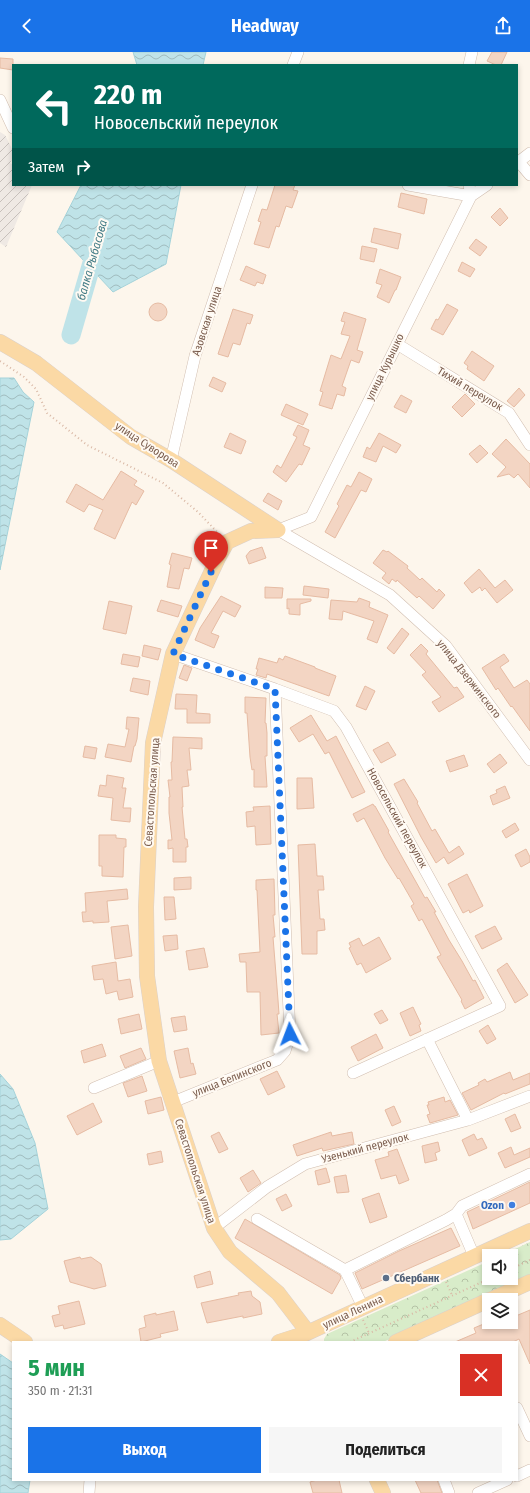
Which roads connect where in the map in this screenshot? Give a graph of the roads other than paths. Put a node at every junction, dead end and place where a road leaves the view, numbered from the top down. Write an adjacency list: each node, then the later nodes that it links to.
1 (298, 52): 3 (street)
2 (472, 52): 4 (street)
3 (294, 64)
4 (469, 64)
5 (0, 100): 6 (street)
6 (12, 126)
7 (530, 153): 8 (street)
8 (518, 162): 9 (street)
9 (530, 175)
10 (252, 186): 17 (street, Азовская улица)
11 (418, 186): 13 (street)
12 (483, 186): 13 (street)
13 (470, 191): 15 (street, улица Курышко)
14 (0, 342): 17 (main road, улица Суворова)
15 (397, 344): 16 (street, Тихий переулок); 18 (street, улица Курышко)
16 (530, 445)
17 (170, 460): 18 (main road, улица Суворова)
18 (278, 530): 19 (main road, Севастопольская улица); 21 (street, улица Дзержинского)
19 (173, 654): 20 (street, Новосельский переулок); 23 (main road, Севастопольская улица)
20 (275, 689): 22 (street, Новосельский переулок); 27 (street, улица Белинского)
21 (530, 760)
22 (427, 1039): 24 (street, Новосельский переулок); 28 (street)
23 (159, 1061): 25 (street); 27 (main road, Севастопольская улица)
24 (353, 1073)
25 (94, 1088)
26 (530, 1096): 28 (street, Узенький переулок)
27 (173, 1102): 32 (main road, Севастопольская улица)
28 (468, 1120): 32 (street, Узенький переулок)
29 (530, 1174): 30 (street)
30 (456, 1214): 34 (street); 35 (street)
31 (257, 1218): 35 (street)
32 (214, 1228): 41 (main road, Севастопольская улица)
33 (530, 1231): 34 (main road, улица Ленина)
34 (474, 1256): 39 (main road, улица Ленина)
35 (345, 1270): 39 (street)
36 (530, 1282): 37 (main road)
37 (505, 1293)
38 (482, 1303): 44 (main road)
39 (363, 1306): 41 (main road, улица Ленина)
40 (0, 1325): 42 (main road)
41 (309, 1338): 43 (main road, улица Ленина)
42 (23, 1341)
43 (286, 1341)
44 (398, 1341)
45 (518, 1410): 46 (street)
46 (530, 1436)
47 (530, 1470): 48 (street)
48 (518, 1476)
49 (90, 1481): 54 (street)
50 (377, 1481): 55 (main road)
51 (444, 1481): 56 (street)
52 (502, 1481): 53 (street)
53 (489, 1484): 57 (street)
54 (89, 1493)
55 (383, 1493)
56 (449, 1493)
57 (478, 1493)

